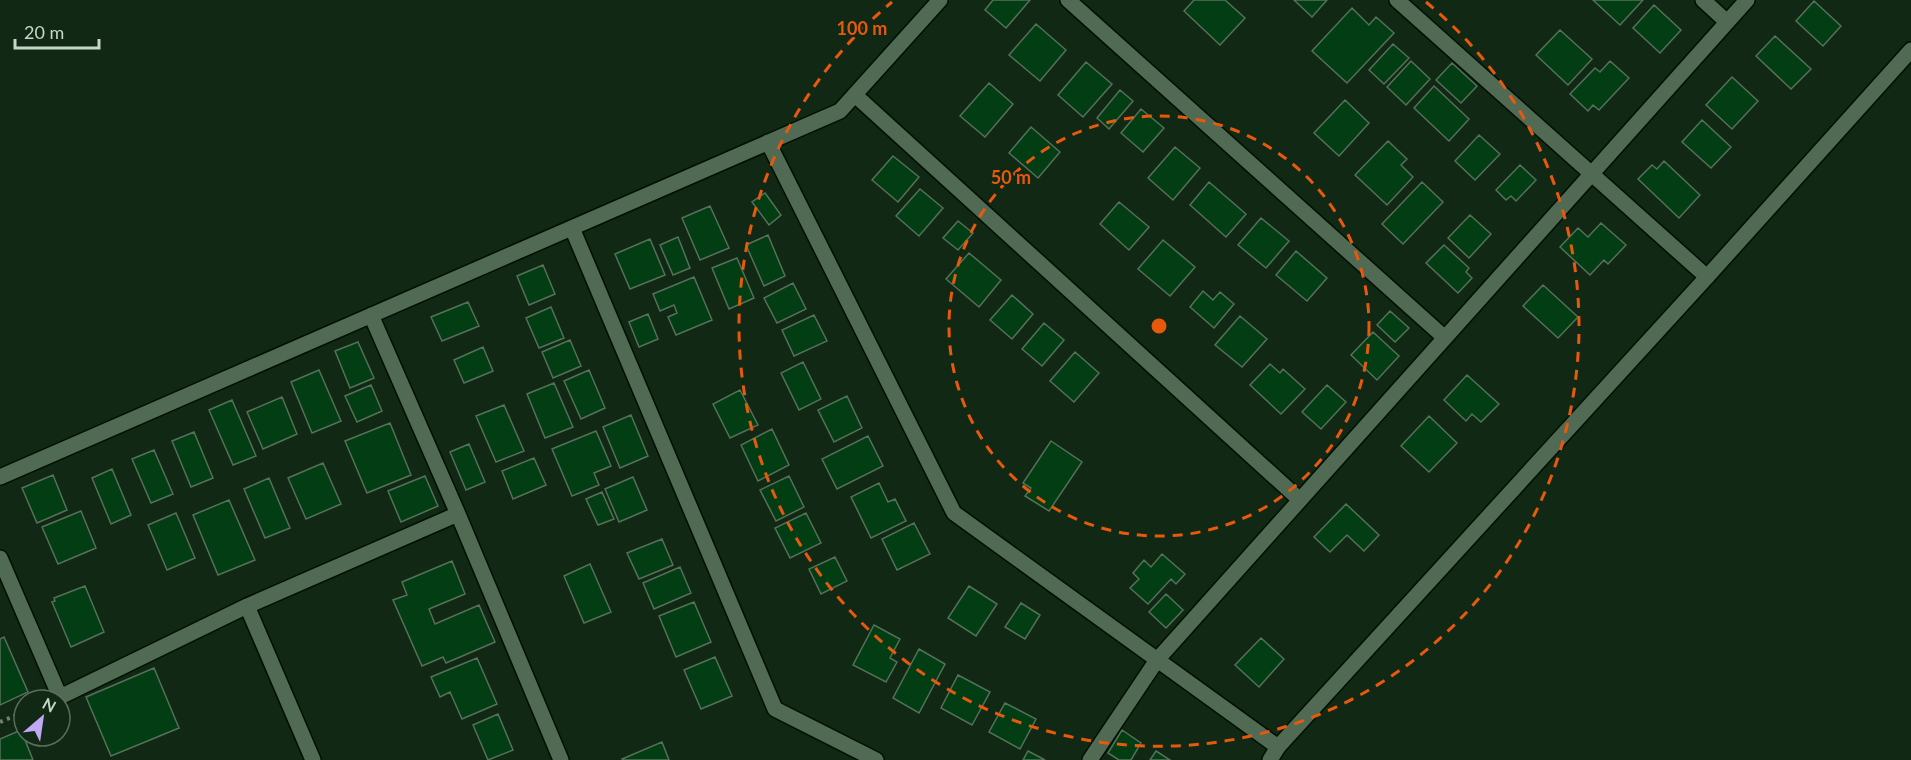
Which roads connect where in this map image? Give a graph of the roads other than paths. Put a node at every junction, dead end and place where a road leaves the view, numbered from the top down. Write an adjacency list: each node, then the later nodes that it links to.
1 (940, 0): 8 (street)
2 (1068, 0): 14 (street)
3 (1397, 0): 10 (street)
4 (1703, 0): 6 (street)
5 (1747, 0): 6 (street)
6 (1727, 22): 10 (street)
7 (1911, 50): 12 (street)
8 (855, 95): 9 (street); 16 (street)
9 (768, 142): 11 (street); 20 (street)
10 (1592, 174): 12 (street); 14 (street)
11 (572, 228): 13 (street); 24 (street)
12 (1707, 277): 21 (street)
13 (371, 315): 15 (street); 17 (street)
14 (1445, 338): 16 (street)
15 (0, 477)
16 (1300, 500): 20 (street)
17 (458, 514): 19 (street); 23 (street)
18 (0, 558): 19 (street)
19 (248, 606): 22 (street)
20 (1157, 660): 21 (street); 25 (street)
21 (1274, 754)
22 (314, 760)
23 (561, 760)
24 (876, 760)
25 (1090, 760)

